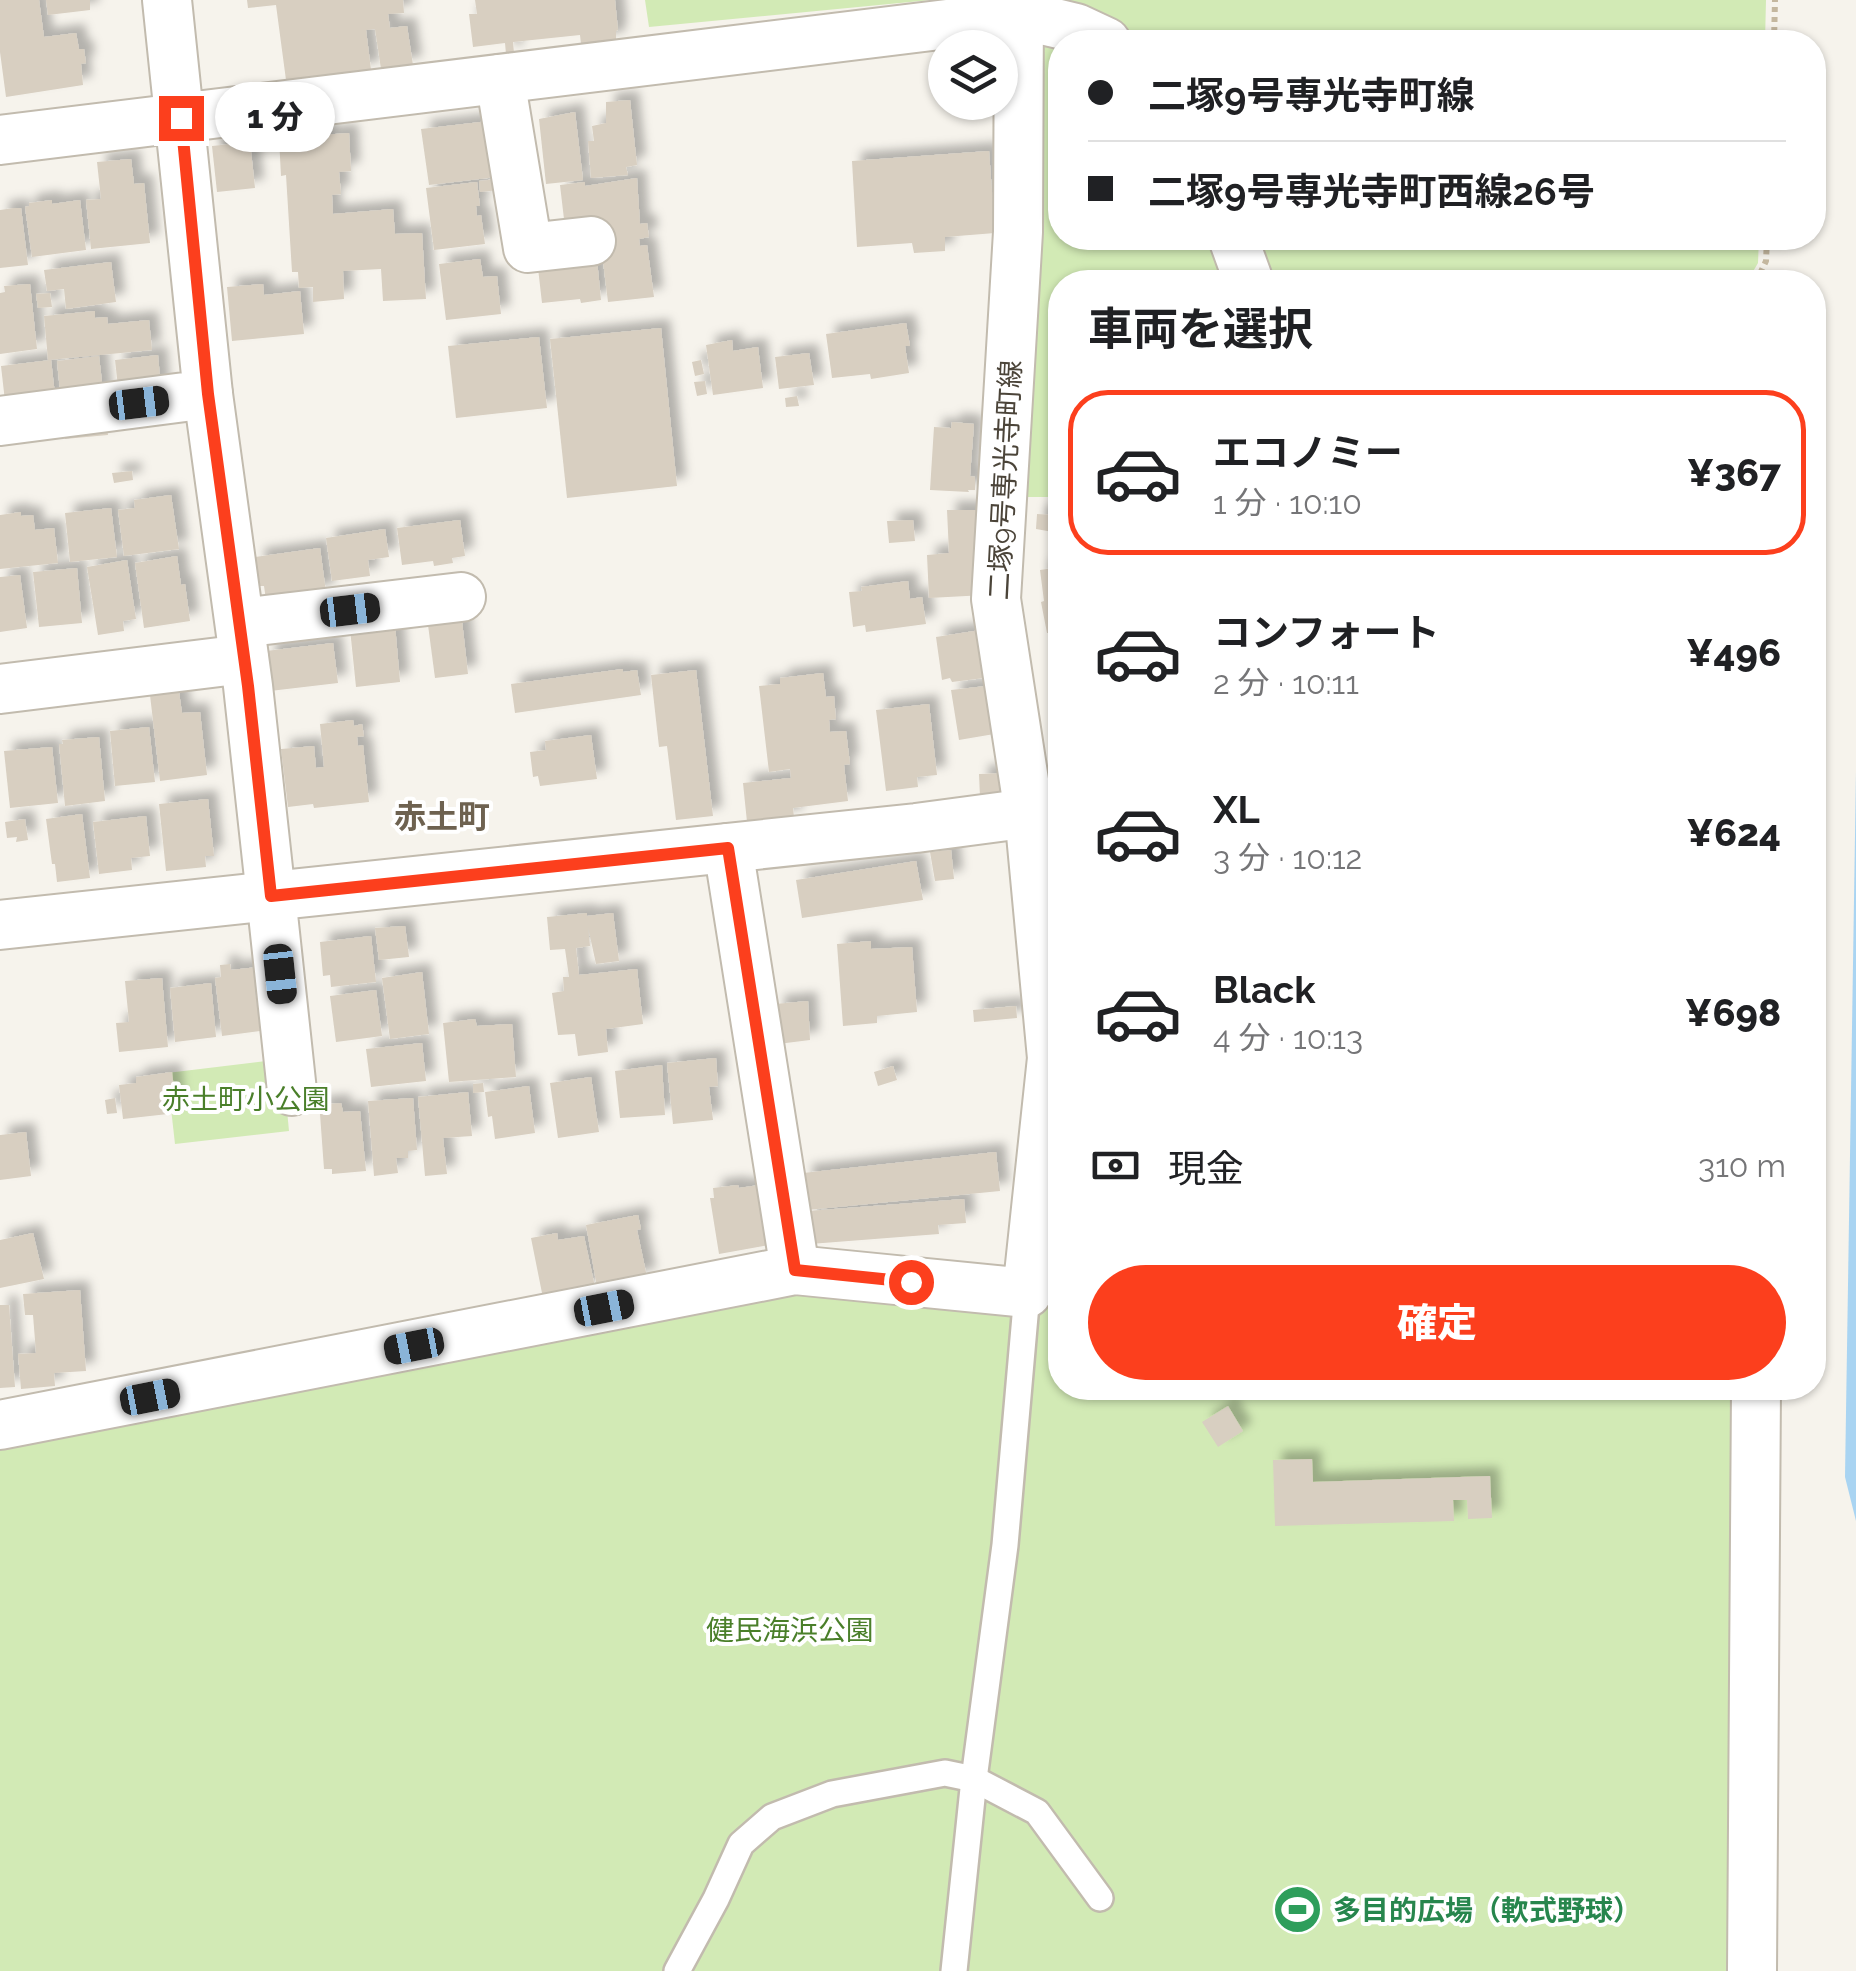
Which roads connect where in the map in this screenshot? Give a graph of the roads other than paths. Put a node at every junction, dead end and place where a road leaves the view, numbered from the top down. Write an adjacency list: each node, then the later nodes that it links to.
1 (167, 0): 5 (street)
2 (1020, 8): 3 (street); 4 (street); 13 (street, 二塚9号専光寺町線)
3 (1080, 30)
4 (500, 79): 5 (street); 7 (street)
5 (181, 118): 6 (street); 8 (street)
6 (0, 140)
7 (591, 241)
8 (208, 394): 9 (street); 11 (street)
9 (0, 421)
10 (461, 596): 11 (street)
11 (242, 641): 12 (street); 15 (street)
12 (0, 690)
13 (1029, 813): 14 (street); 17 (street, 二塚9号専光寺町線)
14 (728, 848): 15 (street); 20 (street)
15 (271, 896): 16 (street); 18 (street)
16 (0, 925)
17 (1048, 1015)
18 (292, 1091)
19 (1048, 1096): 21 (street, 二塚9号専光寺町線)
20 (795, 1270): 21 (street); 23 (street)
21 (1027, 1293): 24 (lane)
22 (1756, 1400): 28 (street)
23 (0, 1426)
24 (974, 1779): 25 (lane); 26 (lane); 27 (lane)
25 (1100, 1898)
26 (676, 1971)
27 (954, 1971)
28 (1752, 1971)

